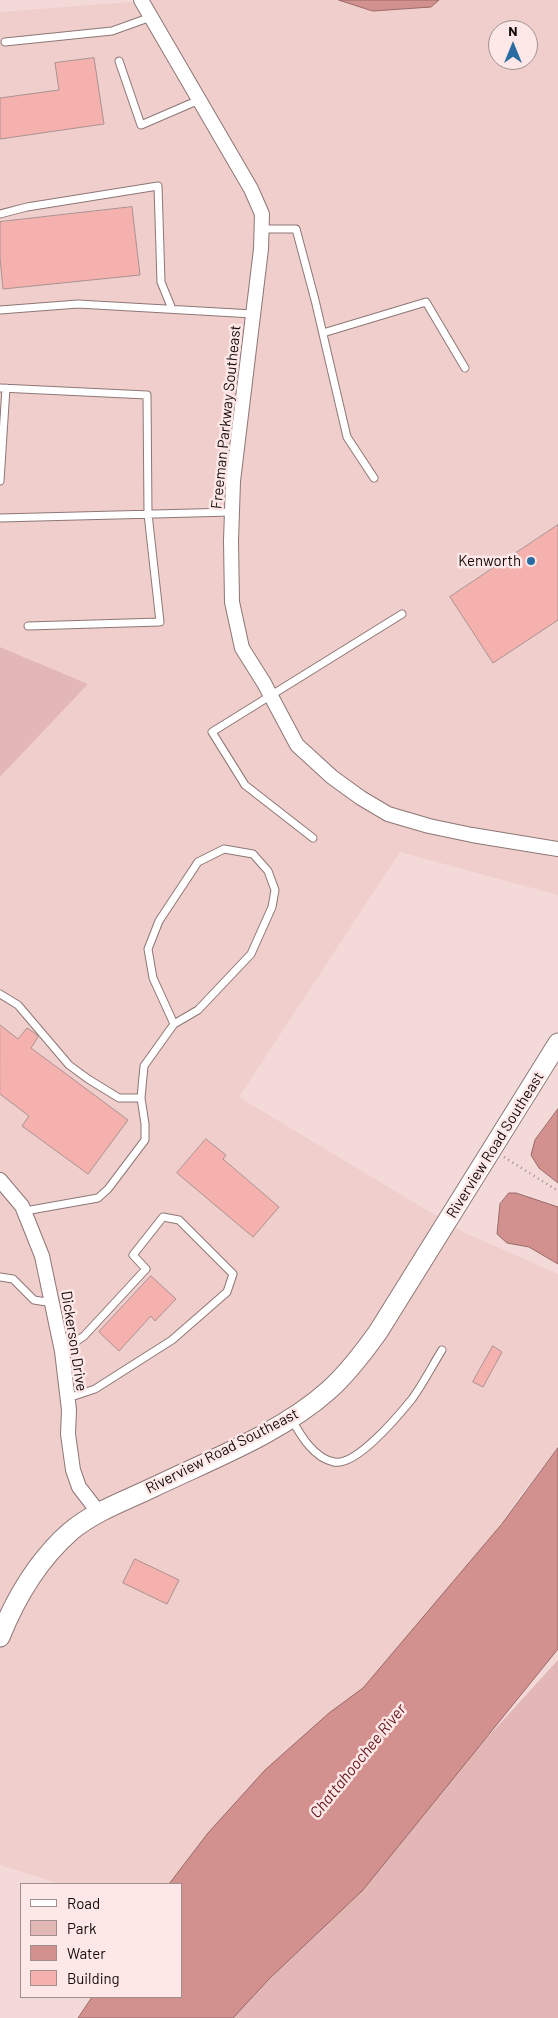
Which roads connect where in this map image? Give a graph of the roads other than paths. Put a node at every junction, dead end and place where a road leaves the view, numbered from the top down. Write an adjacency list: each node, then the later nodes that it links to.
1 (141, 0): 2 (street, Freeman Parkway Southeast)
2 (151, 17): 3 (lane); 5 (street, Freeman Parkway Southeast)
3 (5, 42)
4 (119, 61): 5 (lane)
5 (200, 100): 7 (street, Freeman Parkway Southeast)
6 (0, 214): 8 (lane)
7 (261, 229): 10 (street, Freeman Parkway Southeast); 11 (lane)
8 (172, 308): 9 (lane); 10 (lane)
9 (0, 310)
10 (253, 314): 16 (street, Freeman Parkway Southeast)
11 (323, 333): 12 (lane); 14 (lane)
12 (464, 368)
13 (3, 388): 15 (lane); 17 (lane)
14 (374, 478)
15 (0, 482)
16 (232, 512): 17 (lane); 21 (street, Freeman Parkway Southeast)
17 (148, 514): 18 (lane); 20 (lane)
18 (0, 518)
19 (402, 614): 21 (lane)
20 (28, 626)
21 (270, 694): 22 (lane); 23 (street, Freeman Parkway Southeast)
22 (313, 838)
23 (558, 849)
24 (0, 994): 27 (lane)
25 (174, 1024): 25 (lane); 27 (lane)
26 (558, 1043): 35 (street, Riverview Road Southeast)
27 (140, 1098): 29 (lane)
28 (0, 1180): 29 (street, Dickerson Drive)
29 (25, 1211): 31 (street, Dickerson Drive)
30 (0, 1277): 31 (lane)
31 (53, 1303): 33 (street, Dickerson Drive)
32 (442, 1350): 35 (lane)
33 (62, 1351): 34 (street, Dickerson Drive); 34 (lane)
34 (68, 1398): 36 (street, Dickerson Drive)
35 (290, 1418): 36 (street, Riverview Road Southeast)
36 (99, 1513): 37 (street, Riverview Road Southeast)
37 (0, 1636)

